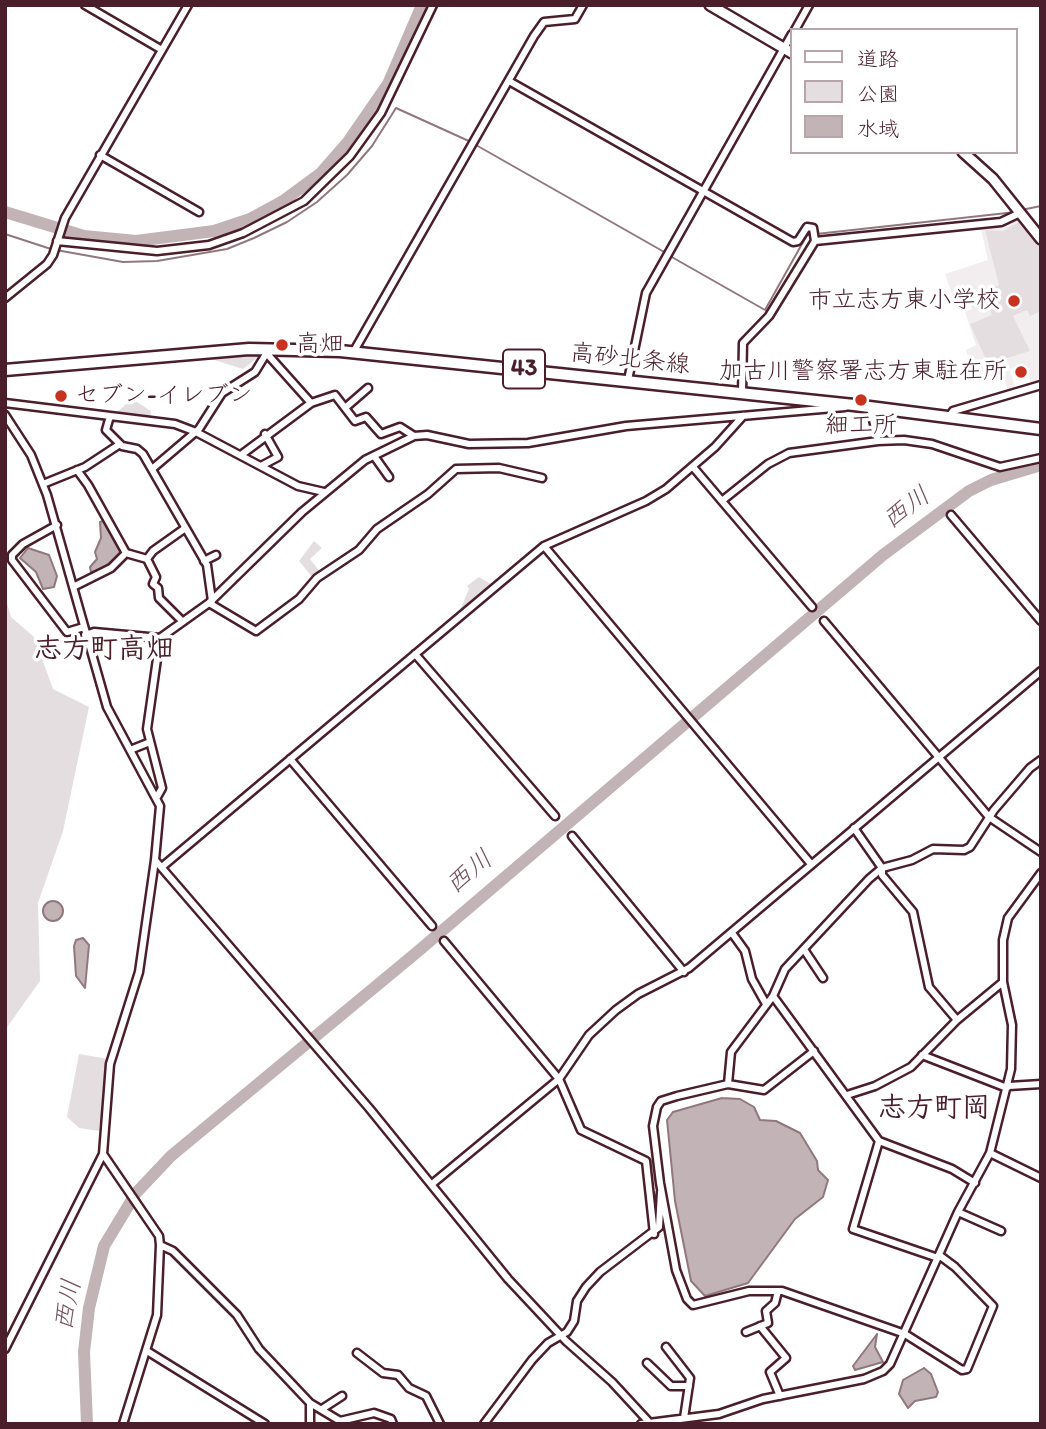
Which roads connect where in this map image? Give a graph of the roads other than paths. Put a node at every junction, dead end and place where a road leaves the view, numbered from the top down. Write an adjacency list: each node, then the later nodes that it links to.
1 (85, 5): 8 (street)
2 (188, 5): 8 (street)
3 (433, 5): 18 (street)
4 (583, 5): 10 (street)
5 (710, 5): 9 (main road)
6 (809, 5): 7 (street)
7 (795, 28)
8 (162, 50): 12 (street)
9 (788, 50): 13 (street)
10 (509, 81): 13 (street); 21 (street)
11 (965, 154): 14 (main road)
12 (100, 155): 15 (street); 18 (street)
13 (703, 191): 17 (street); 23 (street)
14 (1017, 210): 16 (main road); 17 (street)
15 (199, 212)
16 (1041, 239)
17 (815, 241): 26 (street)
18 (56, 244): 19 (street)
19 (5, 298)
20 (269, 349): 21 (main road, 高砂北条線 / 43); 22 (main road, 高砂北条線 / 43); 28 (street); 37 (street)
21 (354, 352): 23 (main road, 高砂北条線 / 43)
22 (5, 370)
23 (628, 380): 26 (main road, 高砂北条線 / 43)
24 (1041, 385): 35 (street)
25 (368, 388): 31 (street)
26 (743, 393): 29 (main road, 高砂北条線 / 43)
27 (5, 403): 33 (street)
28 (311, 403): 31 (street); 38 (street)
29 (854, 405): 30 (main road, 高砂北条線 / 43); 34 (street)
30 (870, 407): 35 (main road, 高砂北条線 / 43); 40 (street)
31 (345, 408): 39 (street)
32 (5, 415): 51 (street)
33 (110, 416): 37 (street); 41 (street)
34 (743, 416): 39 (street); 46 (street)
35 (948, 418): 36 (main road, 高砂北条線 / 43)
36 (1041, 429)
37 (196, 432): 42 (street); 47 (street)
38 (265, 434): 42 (street); 45 (street)
39 (414, 436): 43 (street)
40 (878, 441): 44 (street); 53 (street)
41 (120, 444): 47 (street); 48 (street)
42 (241, 455): 45 (street)
43 (374, 456): 49 (street); 52 (street)
44 (1041, 458)
45 (261, 466): 52 (street)
46 (693, 467): 53 (street); 57 (street)
47 (152, 469): 56 (street)
48 (76, 470): 51 (street); 58 (street)
49 (389, 477)
50 (542, 478): 63 (street)
51 (43, 484): 55 (street)
52 (324, 492): 63 (street)
53 (723, 500): 64 (street)
54 (951, 516): 67 (street)
55 (57, 525): 62 (street); 68 (street)
56 (184, 529): 60 (street); 61 (street)
57 (544, 546): 71 (street); 85 (street)
58 (126, 553): 60 (street); 62 (street)
59 (216, 555): 61 (street)
60 (147, 559): 65 (street)
61 (204, 561): 63 (street)
62 (74, 587): 68 (street)
63 (211, 602): 65 (street)
64 (813, 607)
65 (182, 621): 70 (street)
66 (824, 621): 75 (street)
67 (1041, 621)
68 (83, 627): 69 (street)
69 (85, 635): 70 (street); 74 (street)
70 (160, 638): 73 (street)
71 (415, 653): 76 (street); 79 (street)
72 (1041, 671): 75 (street)
73 (150, 742): 74 (street); 78 (street)
74 (130, 750): 78 (street)
75 (939, 757): 80 (street); 81 (street)
76 (290, 759): 86 (street); 89 (street)
77 (1041, 760): 80 (street)
78 (157, 797): 84 (street)
79 (555, 816)
80 (989, 817): 83 (street); 87 (street)
81 (854, 828): 85 (street); 87 (street)
82 (572, 836): 93 (street)
83 (1041, 852)
84 (155, 860): 86 (street); 108 (street)
85 (811, 864): 90 (street)
86 (163, 866): 111 (street)
87 (882, 868): 92 (street); 98 (street)
88 (1041, 873): 95 (street)
89 (432, 926)
90 (732, 933): 93 (street); 97 (street)
91 (444, 941): 101 (street)
92 (805, 950): 94 (street); 96 (street)
93 (684, 972): 101 (street)
94 (823, 978)
95 (1003, 982): 98 (street); 104 (street)
96 (773, 996): 97 (street); 99 (street)
97 (766, 1004): 102 (street)
98 (957, 1020): 100 (street)
99 (814, 1051): 102 (street); 105 (street)
100 (922, 1055): 104 (street); 105 (street)
101 (559, 1079): 111 (street); 115 (street)
102 (728, 1084): 112 (street)
103 (1041, 1084): 104 (street)
104 (1008, 1087): 107 (street)
105 (847, 1095): 106 (street)
106 (879, 1141): 110 (street); 117 (street)
107 (989, 1153): 109 (street); 110 (street)
108 (103, 1154): 116 (street); 124 (street)
109 (1041, 1178)
110 (975, 1183): 113 (street)
111 (432, 1184): 122 (street)
112 (662, 1189): 115 (street); 118 (street)
113 (958, 1212): 114 (street); 117 (street)
114 (1001, 1231)
115 (654, 1234): 122 (street)
116 (160, 1245): 125 (street); 131 (street)
117 (938, 1257): 121 (street); 121 (street)
118 (778, 1291): 119 (street); 121 (street)
119 (760, 1326): 120 (street); 130 (street)
120 (746, 1332)
121 (905, 1334): 130 (street)
122 (561, 1336): 134 (street); 140 (street)
123 (666, 1347): 128 (street)
124 (5, 1349)
125 (147, 1351): 135 (street); 136 (street)
126 (357, 1353): 139 (street)
127 (647, 1363): 128 (street)
128 (689, 1386): 133 (street)
129 (342, 1396): 132 (street)
130 (780, 1396): 133 (street)
131 (310, 1403): 132 (street); 137 (street)
132 (322, 1409): 138 (street)
133 (684, 1418): 134 (street)
134 (644, 1423)
135 (123, 1424)
136 (265, 1424)
137 (310, 1424)
138 (393, 1424)
139 (440, 1424)
140 (484, 1424)

